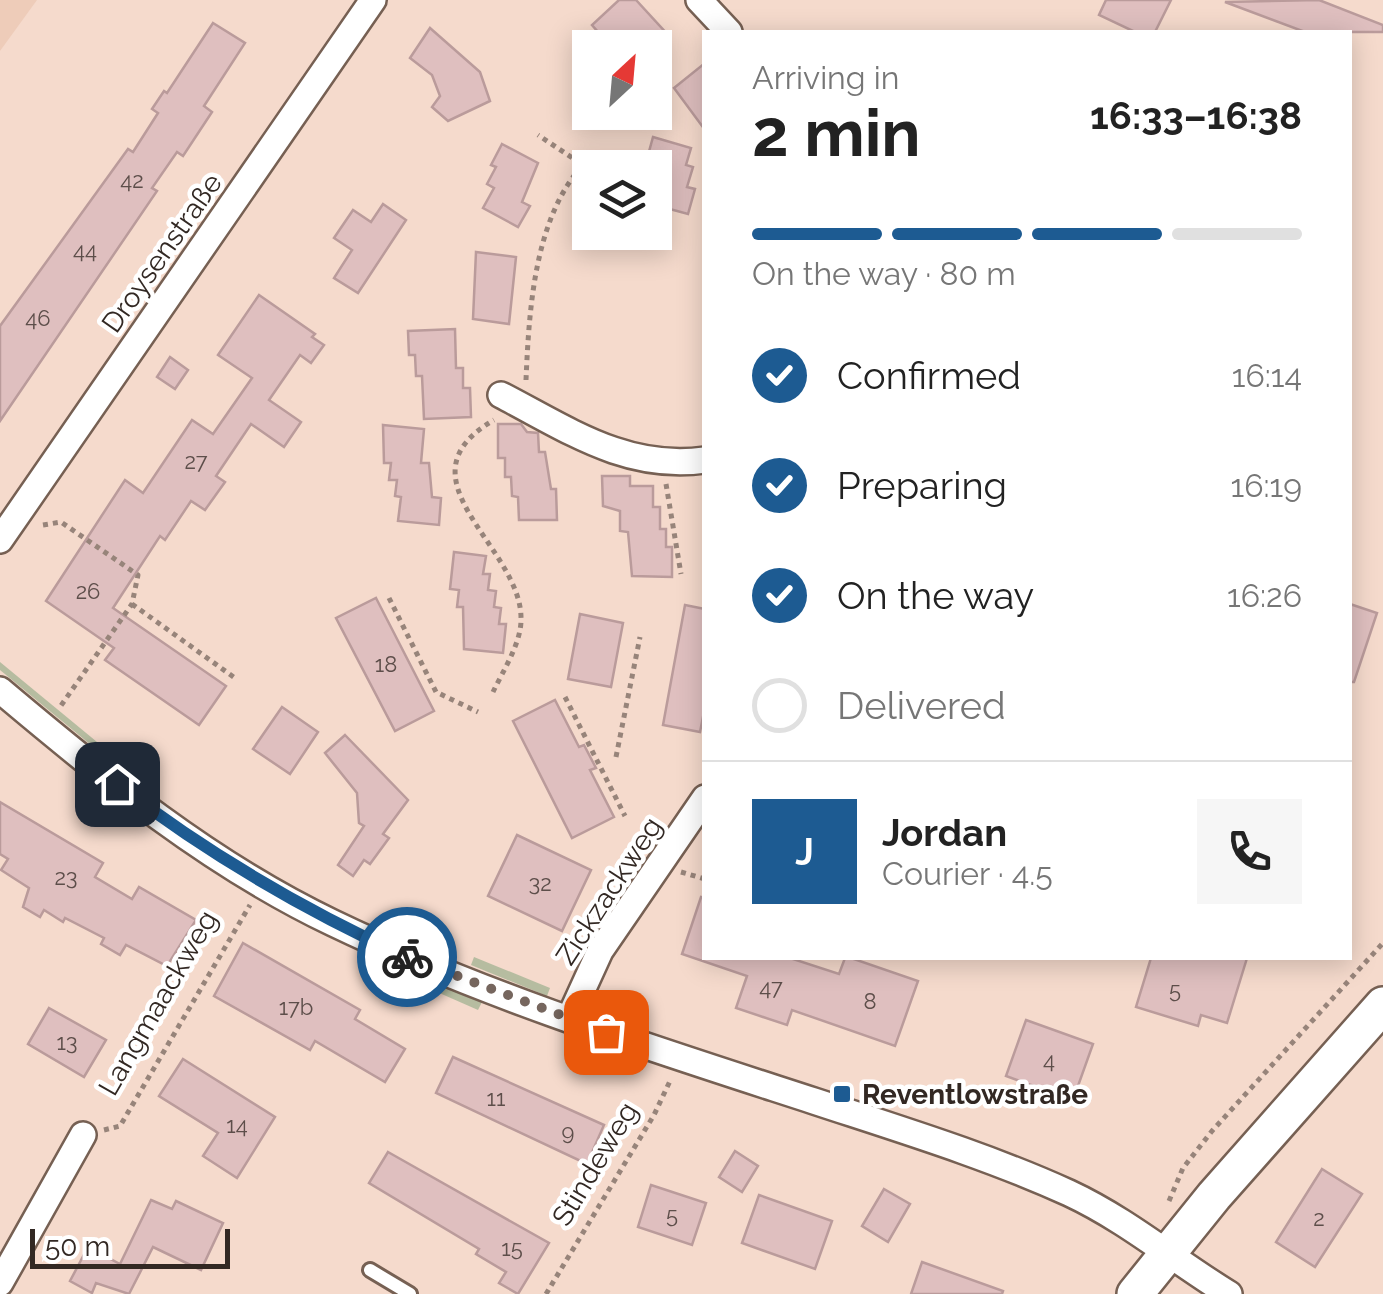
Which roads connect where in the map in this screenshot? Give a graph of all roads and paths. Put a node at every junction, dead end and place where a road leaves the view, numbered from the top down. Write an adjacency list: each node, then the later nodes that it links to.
1 (373, 0): 8 (street, Droysenstraße)
2 (699, 0): 3 (street)
3 (727, 30)
4 (500, 395): 6 (street)
5 (702, 460): 6 (street)
6 (662, 462): 9 (path)
7 (43, 525): 11 (path)
8 (0, 540)
9 (682, 574)
10 (389, 598): 17 (path)
11 (132, 604): 13 (path); 16 (path)
12 (640, 637): 18 (path)
13 (235, 678)
14 (0, 690): 21 (street)
15 (565, 698): 20 (path)
16 (58, 709)
17 (478, 712)
18 (616, 757)
19 (702, 802): 24 (street, Zickzackweg)
20 (624, 816)
21 (262, 885): 24 (street); 26 (path, Langmaackweg)
22 (1383, 943): 27 (path)
23 (1383, 1005): 28 (street)
24 (569, 1019): 25 (street)
25 (680, 1057): 28 (street); 32 (path, Stindeweg)
26 (83, 1135): 30 (street)
27 (1172, 1190)
28 (1167, 1253): 33 (street); 34 (street)
29 (370, 1270): 31 (lane)
30 (0, 1284)
31 (410, 1294)
32 (546, 1294)
33 (1135, 1294)
34 (1228, 1294)

